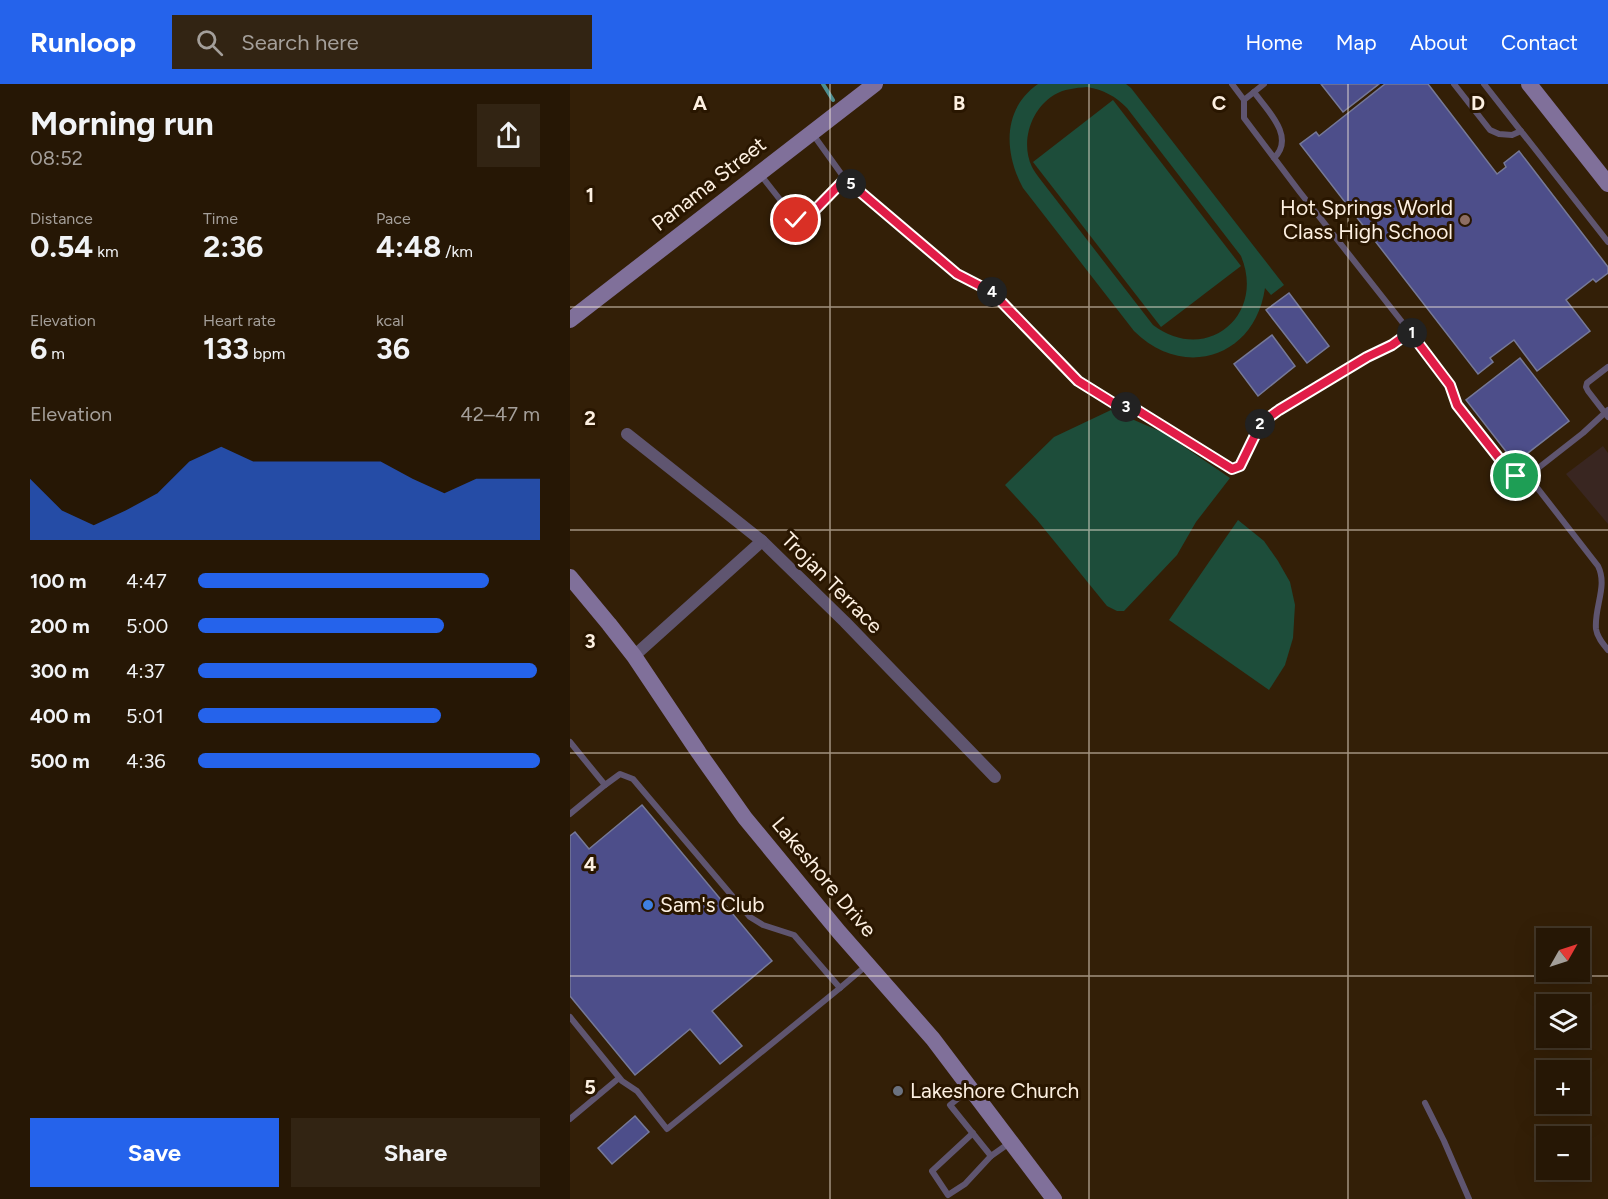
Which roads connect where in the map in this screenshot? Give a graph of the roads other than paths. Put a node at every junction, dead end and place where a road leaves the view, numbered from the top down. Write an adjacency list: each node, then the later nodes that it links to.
1 (875, 84): 10 (street, Panama Street)
2 (1233, 84): 8 (lane)
3 (1264, 84): 7 (lane)
4 (1454, 84): 9 (lane)
5 (1484, 84): 9 (lane)
6 (1529, 84): 14 (street)
7 (1254, 92): 8 (lane); 11 (lane)
8 (1244, 100): 11 (lane)
9 (1521, 131): 15 (lane)
10 (812, 133): 12 (street, Panama Street); 13 (lane)
11 (1274, 158): 17 (lane)
12 (759, 174): 13 (lane); 16 (street, Panama Street)
13 (845, 179): 17 (lane)
14 (1608, 184)
15 (1608, 242)
16 (570, 320)
17 (1410, 332): 21 (lane)
18 (1608, 367): 19 (lane)
19 (1607, 414): 21 (lane)
20 (627, 434): 22 (street, Trojan Terrace)
21 (1528, 476): 24 (lane)
22 (762, 541): 25 (street); 27 (street, Trojan Terrace)
23 (570, 577): 25 (street, Lakeshore Drive)
24 (1608, 650)
25 (634, 656): 30 (street, Lakeshore Drive)
26 (570, 742): 28 (lane)
27 (995, 777)
28 (605, 785): 29 (lane); 31 (lane)
29 (570, 814)
30 (868, 964): 31 (lane); 34 (street, Lakeshore Drive)
31 (840, 988): 33 (lane)
32 (570, 1017): 33 (lane)
33 (619, 1078): 36 (lane)
34 (971, 1089): 37 (lane); 38 (street, Lakeshore Drive)
35 (1425, 1103): 41 (lane)
36 (570, 1119)
37 (973, 1133): 39 (lane); 39 (lane)
38 (1011, 1142): 39 (lane); 40 (street, Lakeshore Drive)
39 (991, 1156)
40 (1054, 1199)
41 (1469, 1199)

